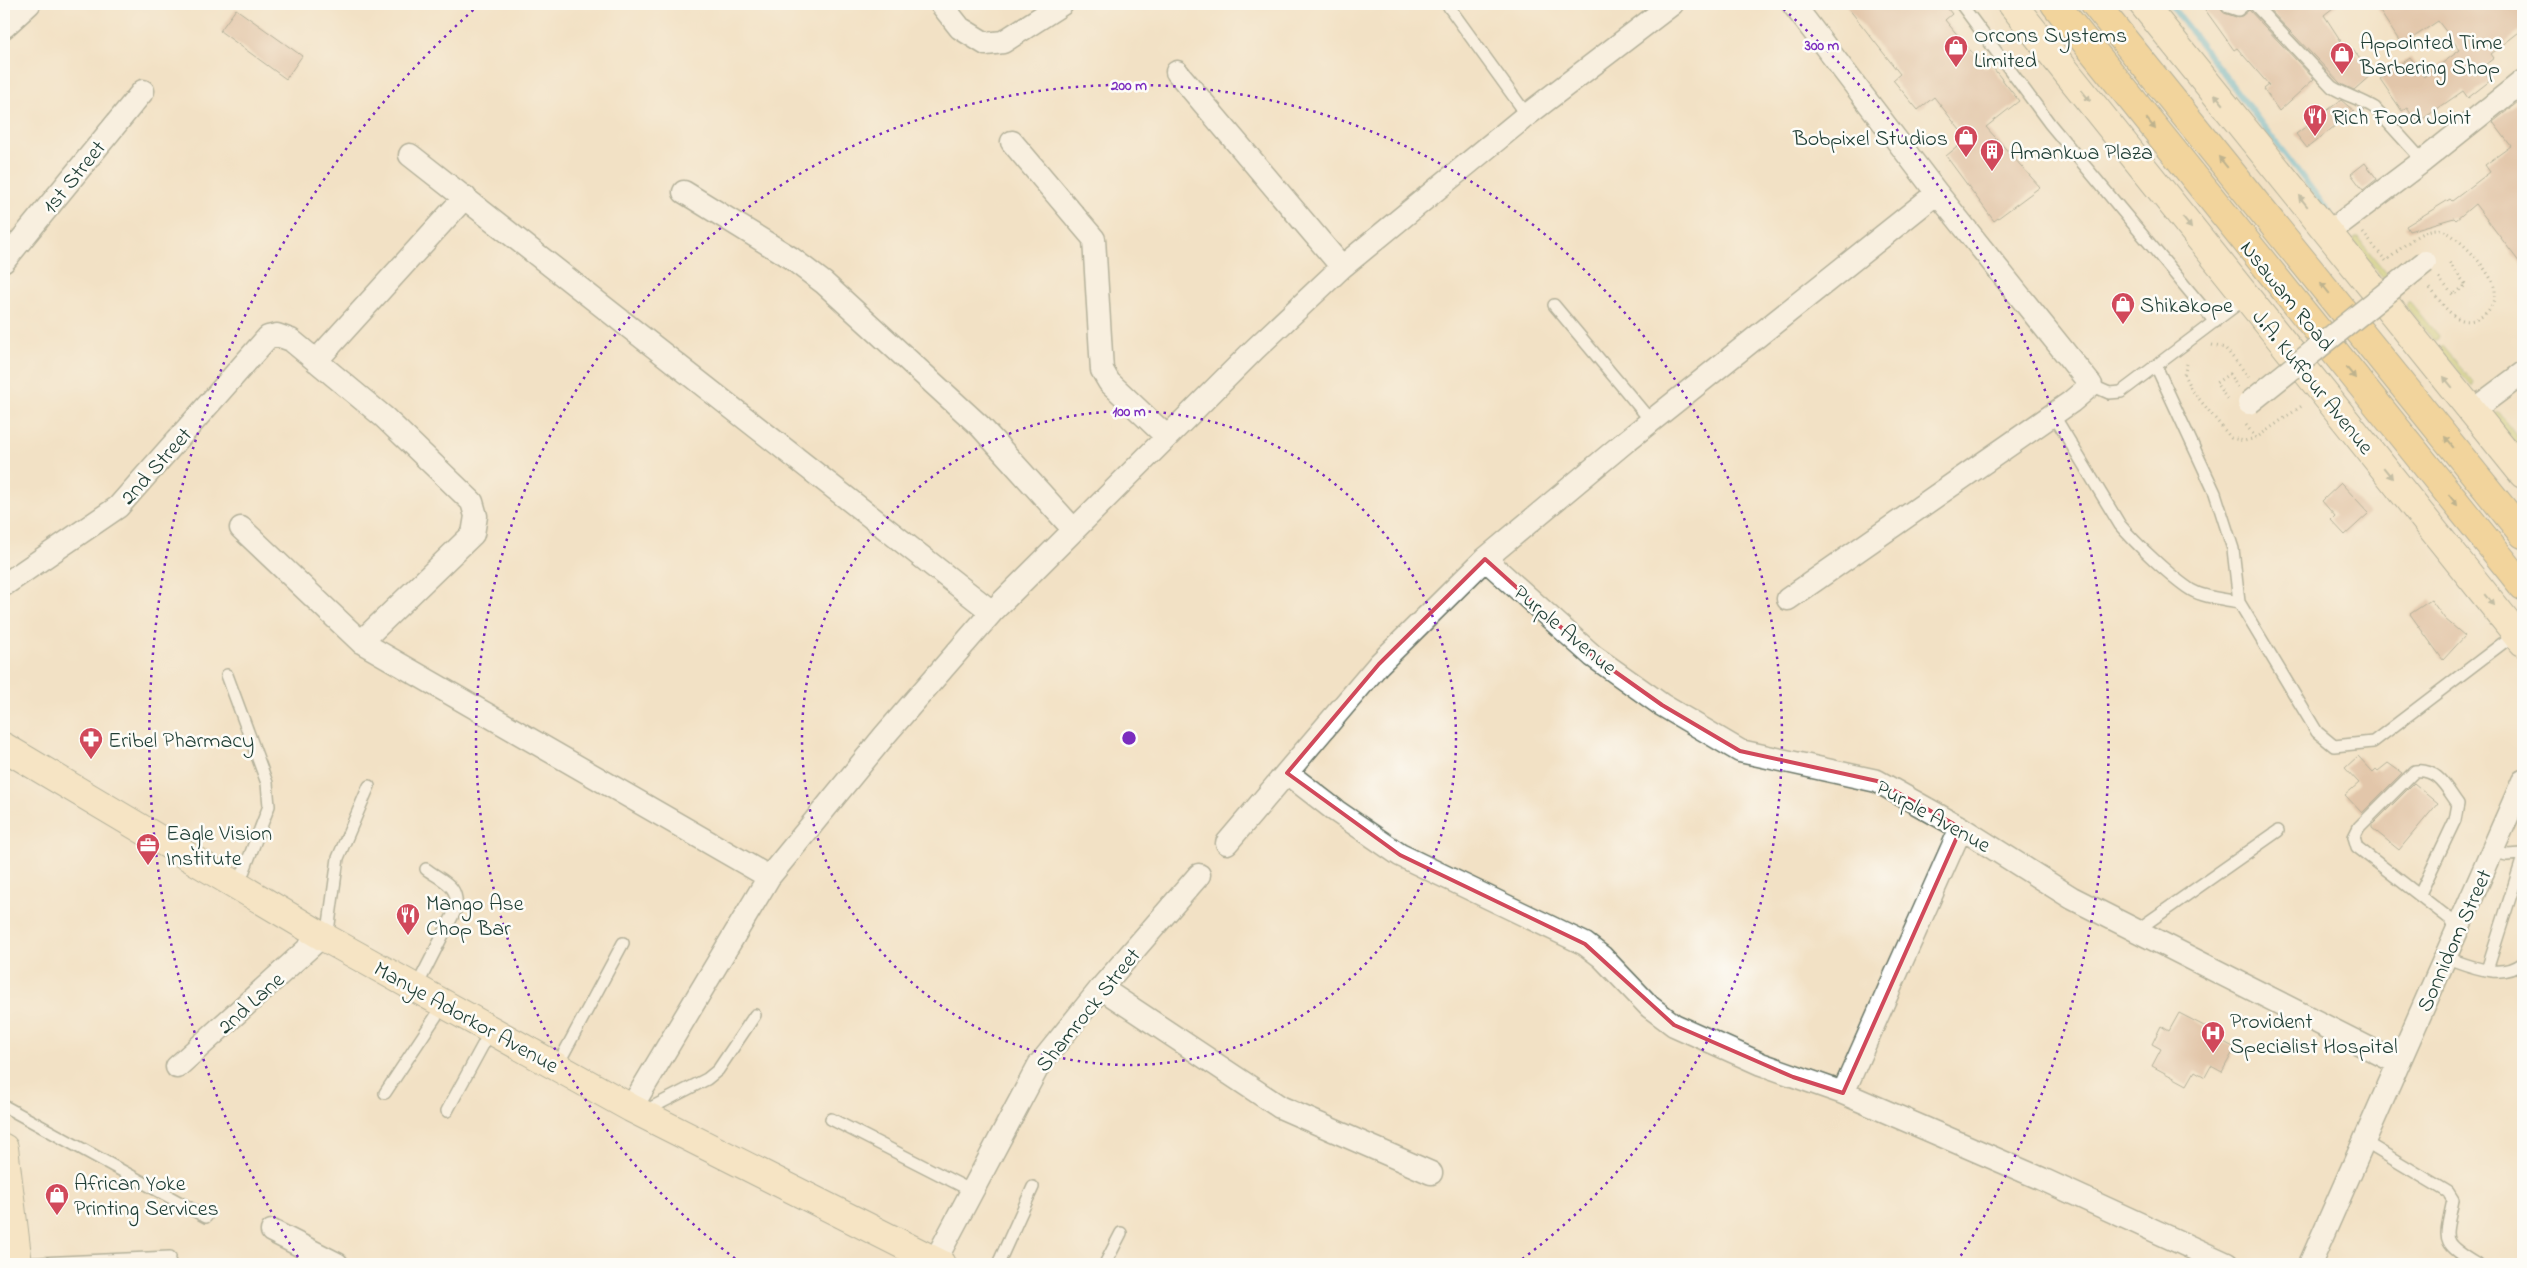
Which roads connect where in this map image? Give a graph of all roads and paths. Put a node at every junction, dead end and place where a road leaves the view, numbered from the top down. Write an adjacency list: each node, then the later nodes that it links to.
1 (29, 4): 15 (street)
2 (941, 4): 3 (street)
3 (1062, 4)
4 (1672, 4): 19 (street)
5 (1793, 4): 24 (street)
6 (1961, 4): 32 (lane)
7 (2012, 4): 30 (main road, J.A. Kuffour Avenue, one-way to 30)
8 (2055, 4): 48 (highway, Nsawam Road, one-way to 48)
9 (2096, 4): 45 (highway, Nsawam Road, one-way to 9)
10 (2142, 4): 26 (main road, one-way to 10)
11 (2226, 4): 12 (lane)
12 (2245, 4)
13 (2254, 4): 22 (lane)
14 (1449, 7): 19 (lane)
15 (4, 27)
16 (1177, 72): 29 (street)
17 (2523, 81): 22 (street)
18 (143, 91): 28 (street, 1st Street)
19 (1527, 115): 29 (street)
20 (1012, 142): 41 (street)
21 (410, 155): 25 (street)
22 (2424, 161): 26 (street)
23 (684, 192): 44 (street)
24 (1938, 193): 36 (street); 40 (street)
25 (465, 197): 33 (street); 51 (street)
26 (2329, 232): 38 (main road, one-way to 26)
27 (2436, 261): 27 (path); 37 (street, bridge)
28 (4, 262)
29 (1342, 267): 41 (street)
30 (2247, 297): 32 (lane); 52 (main road, J.A. Kuffour Avenue, one-way to 52)
31 (1554, 305): 40 (lane)
32 (2214, 322): 34 (lane)
33 (316, 361): 47 (street, 2nd Street); 53 (street)
34 (2156, 366): 36 (lane); 50 (lane)
35 (2523, 373): 38 (street)
36 (2091, 385): 39 (street)
37 (2249, 403)
38 (2472, 411): 42 (main road)
39 (2053, 414): 49 (street); 50 (lane)
40 (1651, 421): 46 (street)
41 (1167, 437): 44 (street)
42 (2523, 474)
43 (241, 528): 53 (street)
44 (1074, 530): 51 (street)
45 (2523, 534)
46 (1485, 559): 56 (street); 59 (street, Purple Avenue)
47 (4, 585)
48 (2523, 586)
49 (1788, 599)
50 (2240, 602): 52 (lane)
51 (992, 612): 66 (street)
52 (2520, 638)
53 (361, 642): 66 (street)
54 (227, 675): 67 (lane)
55 (4, 747): 67 (main road, Manye Adorkor Avenue)
56 (1287, 773): 61 (street); 85 (street)
57 (2523, 781): 62 (street, Sonnidom Street)
58 (369, 786): 71 (lane)
59 (1961, 828): 70 (street, Purple Avenue); 85 (street)
60 (2278, 831): 70 (lane)
61 (1227, 843)
62 (2492, 852): 63 (lane); 69 (street, Sonnidom Street)
63 (2523, 856): 75 (lane)
64 (426, 869): 76 (lane)
65 (1199, 875): 77 (street, Shamrock Street)
66 (769, 876): 87 (street)
67 (238, 886): 71 (main road, Manye Adorkor Avenue)
68 (2420, 894): 68 (lane); 69 (lane)
69 (2459, 926): 73 (street, Sonnidom Street)
70 (2137, 930): 81 (street, Purple Avenue)
71 (324, 937): 76 (main road, Manye Adorkor Avenue); 83 (street, 2nd Lane)
72 (623, 943): 82 (lane)
73 (2444, 957): 75 (lane); 81 (street, Sonnidom Street)
74 (2523, 962): 75 (lane)
75 (2487, 970)
76 (416, 988): 78 (main road, Manye Adorkor Avenue)
77 (1101, 988): 92 (street); 94 (street, Shamrock Street)
78 (444, 1004): 80 (main road, Manye Adorkor Avenue); 84 (lane)
79 (756, 1015): 87 (lane)
80 (490, 1030): 82 (main road, Manye Adorkor Avenue); 88 (lane)
81 (2398, 1063): 90 (street, Sonnidom Street)
82 (557, 1066): 87 (main road, Manye Adorkor Avenue)
83 (177, 1068)
84 (385, 1093)
85 (1843, 1093): 104 (street)
86 (4, 1106): 95 (lane)
87 (636, 1110): 99 (main road, Manye Adorkor Avenue)
88 (447, 1111)
89 (831, 1119): 94 (lane)
90 (2363, 1141): 105 (street, Sonnidom Street); 106 (lane)
91 (4, 1148): 100 (main road)
92 (1431, 1174)
93 (1033, 1187): 102 (lane)
94 (972, 1191): 99 (street, Shamrock Street)
95 (206, 1216)
96 (272, 1231): 101 (street)
97 (1121, 1233): 103 (lane)
98 (170, 1257): 100 (lane)
99 (938, 1262)
100 (18, 1264)
101 (337, 1264)
102 (998, 1264)
103 (1105, 1264)
104 (2227, 1264)
105 (2310, 1264)
106 (2478, 1264)

